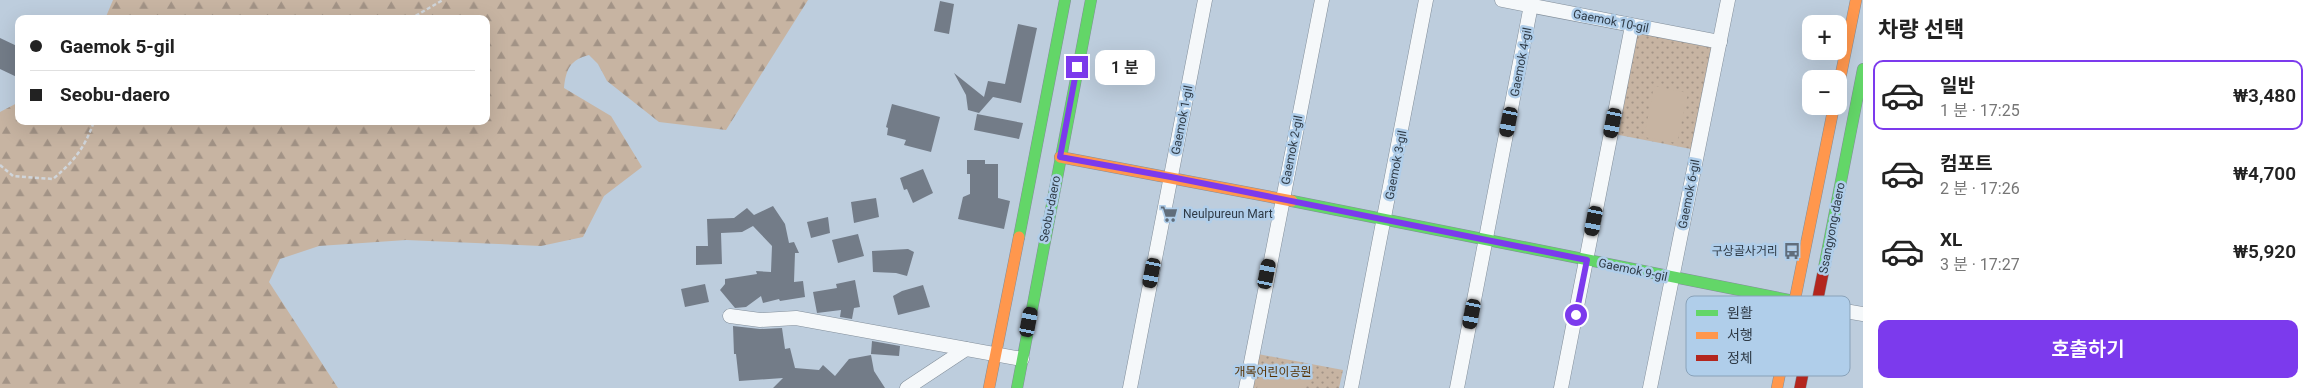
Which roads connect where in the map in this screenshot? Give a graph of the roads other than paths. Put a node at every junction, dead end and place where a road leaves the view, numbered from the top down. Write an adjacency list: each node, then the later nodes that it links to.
1 (1065, 0): 29 (main road, Seobu-daero)
2 (1090, 0): 15 (main road, Seobu-daero)
3 (1205, 0): 16 (street, Gaemok 1-gil)
4 (1322, 0): 17 (street, Gaemok 2-gil)
5 (1426, 0): 18 (street, Gaemok 3-gil)
6 (1502, 0): 9 (street, Gaemok 10-gil)
7 (1728, 0): 11 (street, Gaemok 6-gil)
8 (1856, 0): 13 (main road)
9 (1532, 3): 10 (street, Gaemok 10-gil); 19 (street, Gaemok 4-gil)
10 (1632, 26): 11 (street, Gaemok 10-gil); 20 (street)
11 (1720, 42): 21 (street, Gaemok 6-gil)
12 (1863, 69): 24 (main road, Ssangyong-daero)
13 (1842, 70)
14 (1832, 115): 23 (main road, Ssangyong-daero)
15 (1060, 157): 16 (main road, Gaemok 9-gil); 30 (main road, Seobu-daero)
16 (1171, 177): 17 (main road, Gaemok 9-gil); 34 (street, Gaemok 1-gil)
17 (1282, 198): 18 (main road, Gaemok 9-gil); 35 (street, Gaemok 2-gil)
18 (1385, 219): 19 (main road, Gaemok 9-gil); 36 (street, Gaemok 3-gil)
19 (1487, 239): 20 (main road, Gaemok 9-gil); 37 (street, Gaemok 4-gil)
20 (1587, 260): 21 (main road, Gaemok 9-gil); 38 (street)
21 (1672, 278): 22 (main road, Gaemok 9-gil); 39 (street, Gaemok 6-gil)
22 (1772, 296)
23 (1795, 296)
24 (1818, 296)
25 (1850, 312): 26 (street)
26 (1863, 314)
27 (730, 316): 28 (street)
28 (966, 350): 29 (street); 31 (street)
29 (995, 356): 30 (street); 32 (main road, Seobu-daero)
30 (1022, 359): 33 (main road, Seobu-daero)
31 (908, 388)
32 (989, 388)
33 (1017, 388)
34 (1130, 388)
35 (1246, 388)
36 (1351, 388)
37 (1457, 388)
38 (1561, 388)
39 (1650, 388)

